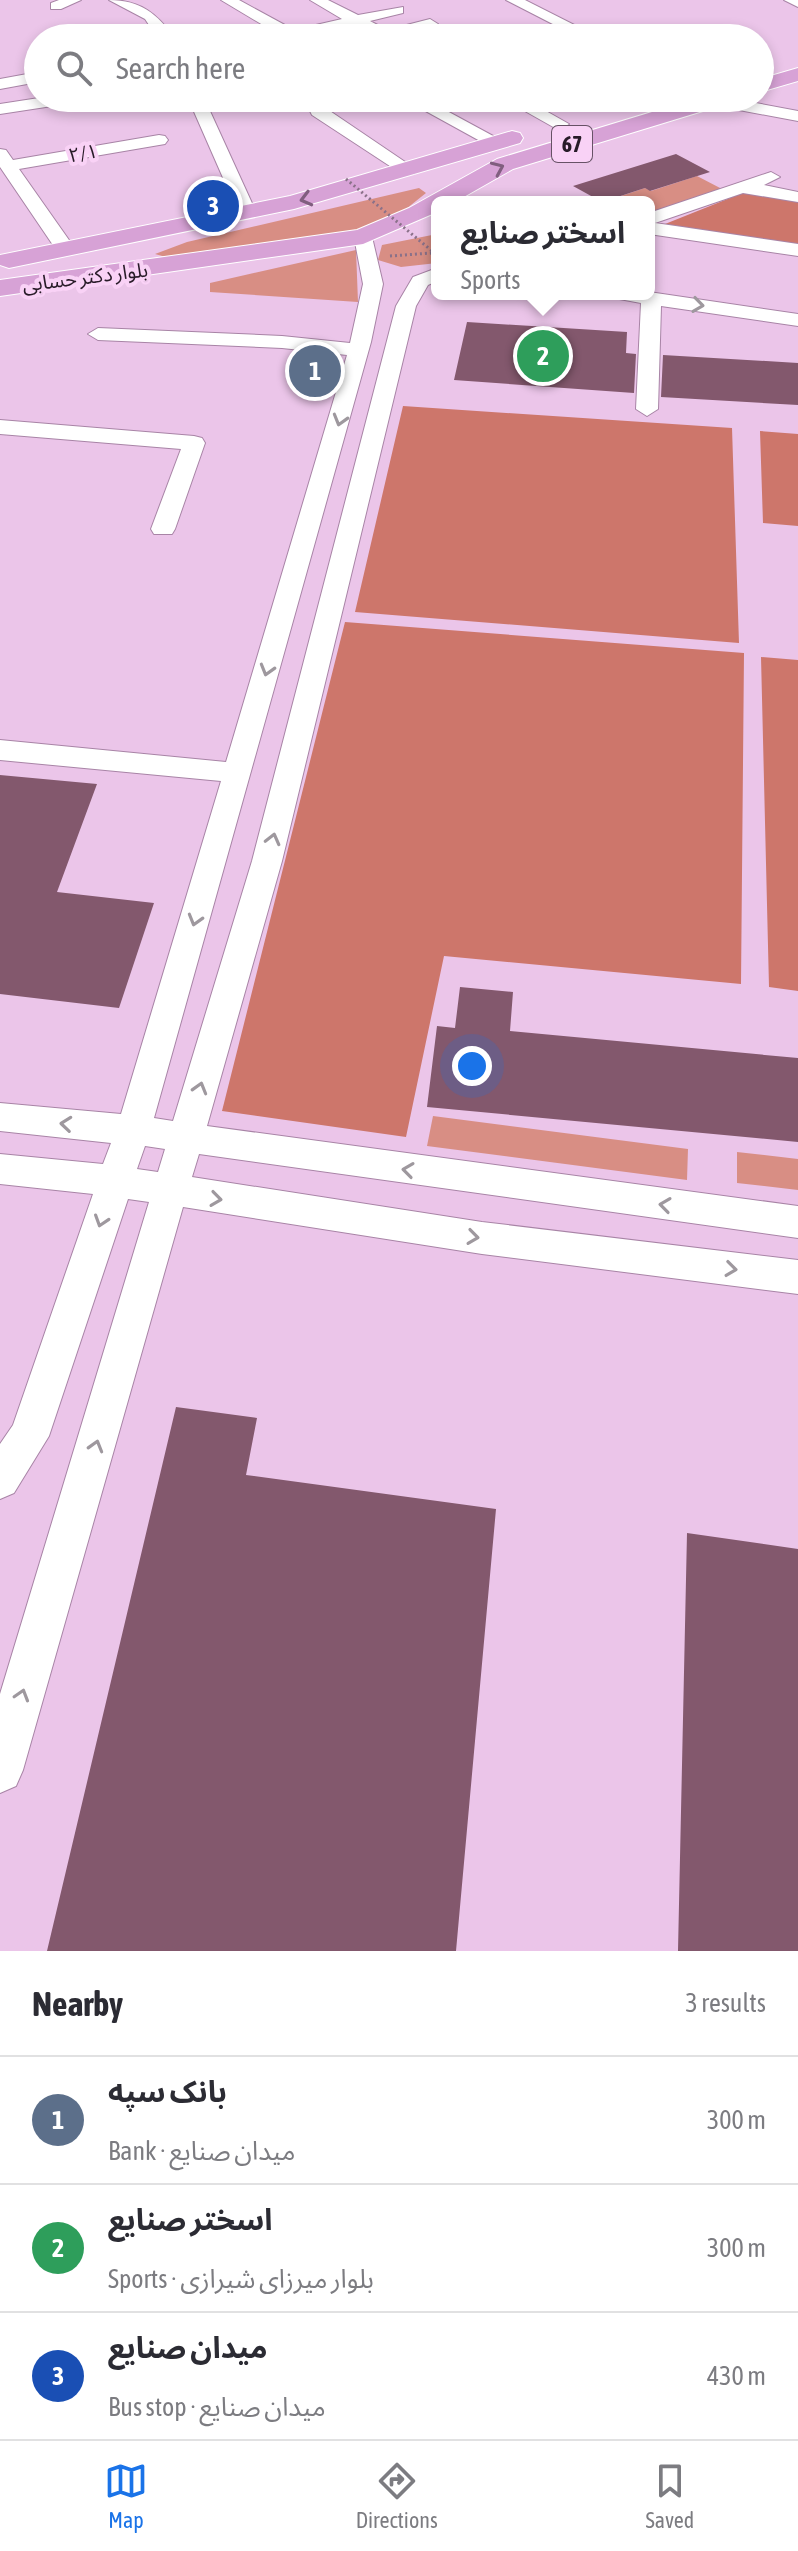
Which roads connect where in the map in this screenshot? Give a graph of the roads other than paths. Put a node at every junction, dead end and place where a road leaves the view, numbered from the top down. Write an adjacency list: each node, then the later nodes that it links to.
1 (74, 0): 9 (street)
2 (116, 0): 10 (street)
3 (162, 0): 10 (street)
4 (228, 0): 14 (street)
5 (317, 0): 12 (street)
6 (513, 0): 17 (street)
7 (791, 0): 8 (street)
8 (798, 3)
9 (56, 6)
10 (133, 8): 13 (street)
11 (398, 10): 12 (street)
12 (356, 20): 15 (street); 16 (street)
13 (157, 24)
14 (268, 24)
15 (340, 24)
16 (364, 24)
17 (563, 24)
18 (798, 74): 20 (main road)
19 (24, 80): 21 (street)
20 (774, 82)
21 (0, 84)
22 (24, 105): 23 (street)
23 (0, 109)
24 (774, 111): 31 (street)
25 (202, 112): 45 (street)
26 (320, 112): 36 (street)
27 (437, 112): 34 (street)
28 (537, 112): 32 (street)
29 (600, 112): 32 (main road, 67)
30 (675, 112): 43 (main road, 67, one-way to 30)
31 (798, 116)
32 (561, 124): 34 (main road, 67)
33 (159, 140): 35 (street, ۲/۱)
34 (497, 143): 36 (main road, 67)
35 (4, 160): 38 (street)
36 (408, 170): 39 (main road, 67)
37 (771, 177): 41 (street)
38 (19, 183): 40 (street); 51 (street)
39 (343, 184): 42 (main road); 45 (main road, 67, one-way to 45)
40 (0, 187)
41 (741, 187): 44 (street); 47 (street)
42 (436, 196)
43 (454, 196)
44 (798, 197)
45 (247, 212): 49 (main road, 67)
46 (428, 212): 53 (main road, 67)
47 (655, 217)
48 (655, 229): 50 (street)
49 (149, 231): 51 (main road, 67); 54 (main road)
50 (798, 250)
51 (59, 252): 52 (main road, بلوار دکتر حسابی / 67); 55 (main road)
52 (0, 262)
53 (409, 265): 54 (main road, 67); 63 (street); 64 (street)
54 (171, 266): 55 (main road, بلوار دکتر حسابی / 67)
55 (53, 282): 56 (main road, بلوار دکتر حسابی / 67)
56 (0, 288)
57 (655, 290): 60 (street)
58 (655, 291): 61 (street, one-way to 61)
59 (650, 300): 65 (street)
60 (798, 304)
61 (798, 320)
62 (98, 334): 64 (street)
63 (396, 343): 64 (street); 72 (street, one-way to 63)
64 (360, 346): 69 (street, one-way to 69)
65 (647, 409)
66 (0, 427): 67 (street)
67 (163, 529)
68 (0, 750): 69 (street)
69 (236, 773): 71 (street, one-way to 71)
70 (0, 1117): 71 (street, one-way to 70)
71 (132, 1130): 72 (street); 74 (street)
72 (185, 1140): 75 (street); 76 (street, one-way to 72)
73 (0, 1169): 74 (street)
74 (114, 1181): 75 (street); 78 (street, one-way to 78)
75 (170, 1192): 77 (street, one-way to 77); 79 (street, one-way to 75)
76 (798, 1222)
77 (798, 1277)
78 (0, 1479)
79 (0, 1770)

